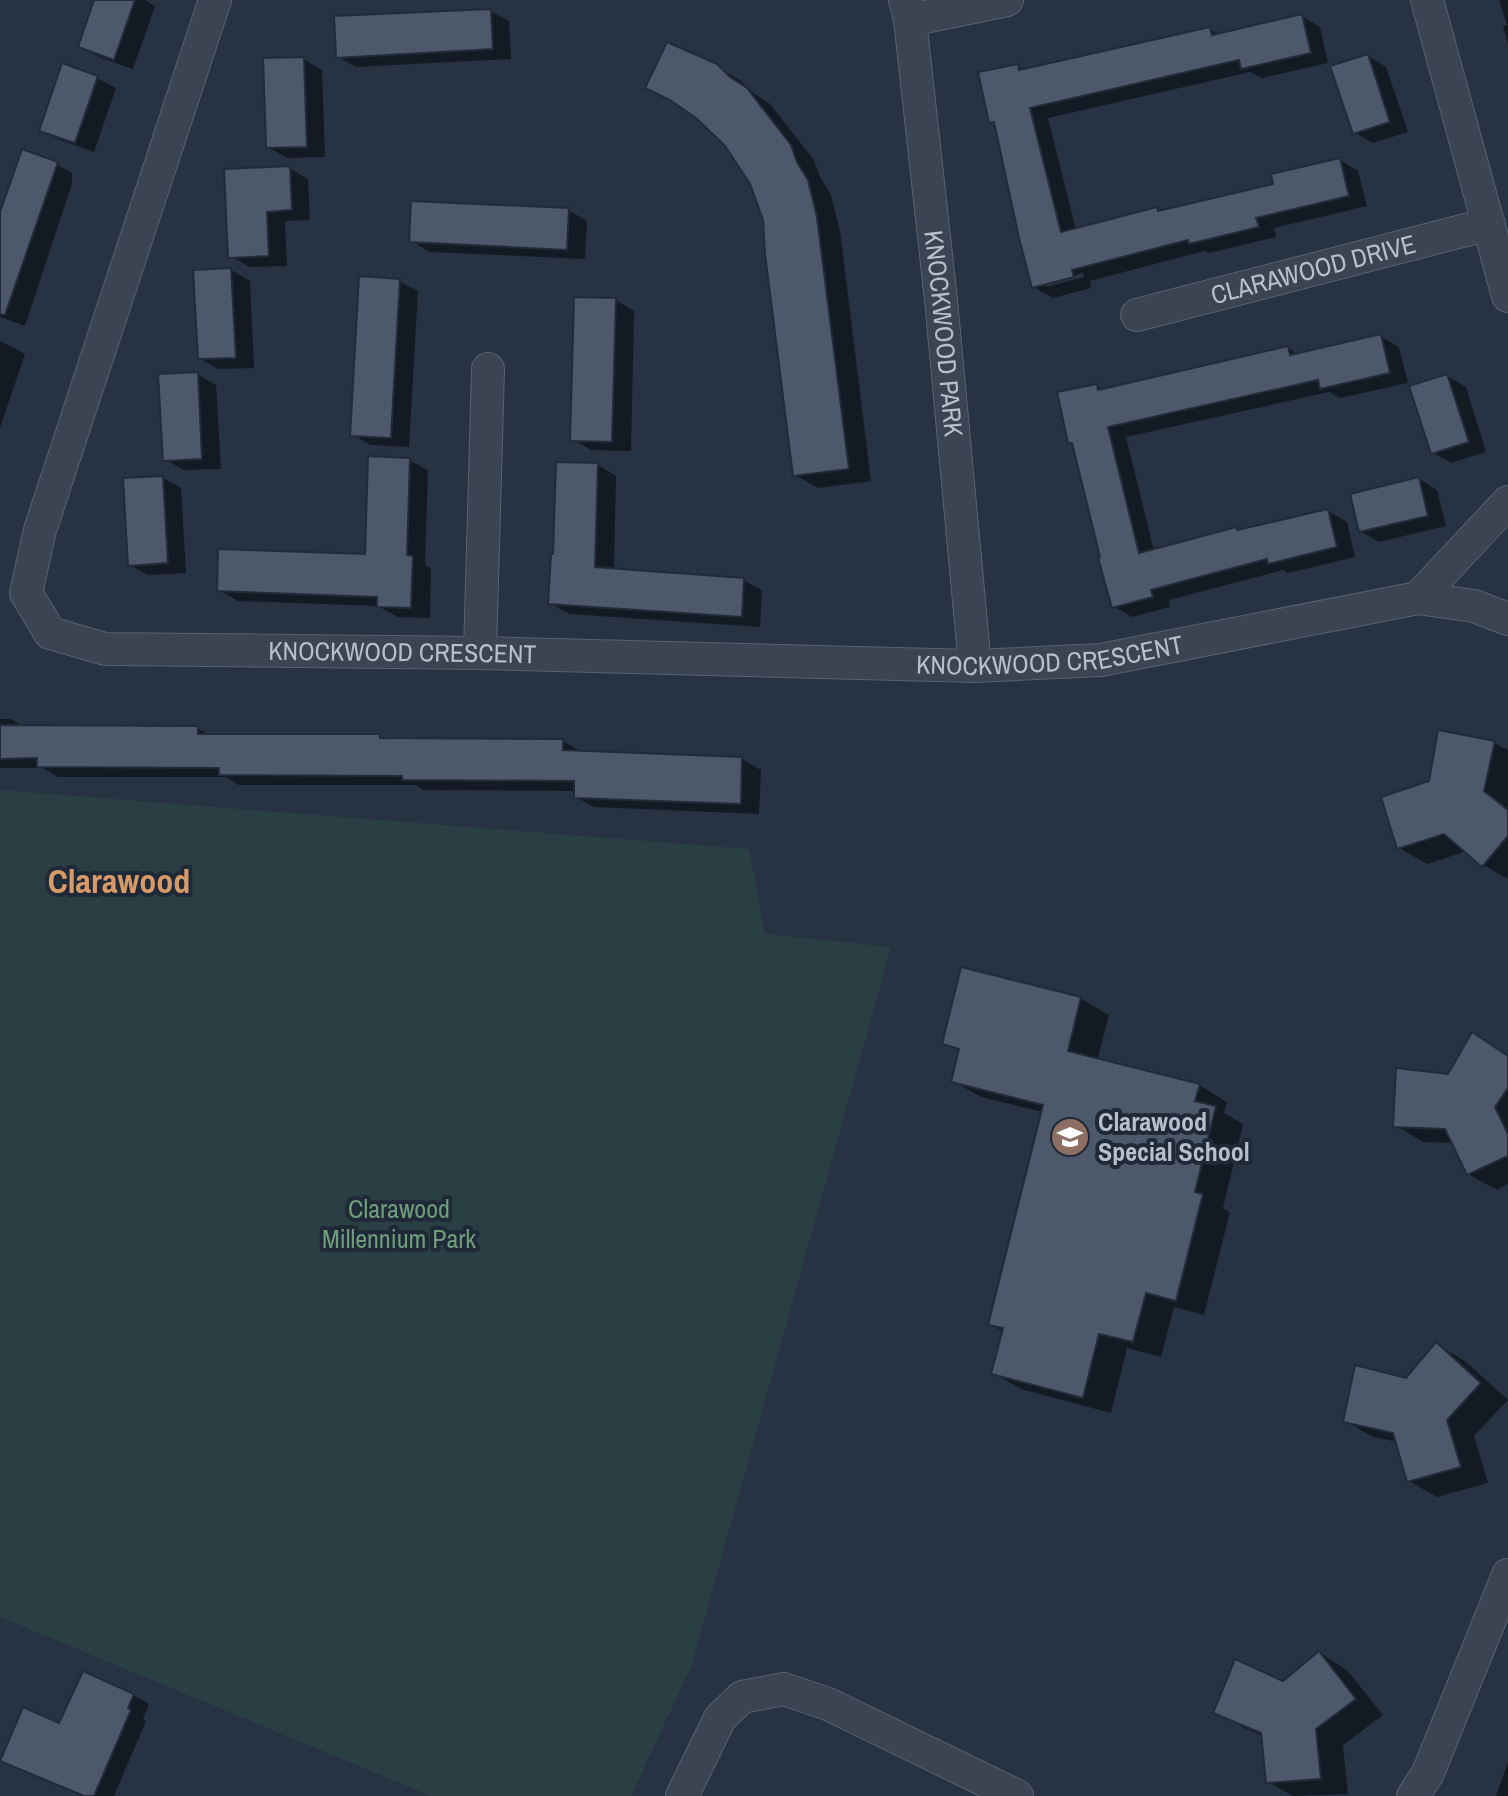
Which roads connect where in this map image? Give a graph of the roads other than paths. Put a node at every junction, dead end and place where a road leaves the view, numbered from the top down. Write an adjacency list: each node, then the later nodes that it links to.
1 (215, 0): 12 (street, KNOCKWOOD CRESCENT)
2 (1007, 0): 4 (street)
3 (1427, 0): 5 (street)
4 (907, 10): 13 (street, KNOCKWOOD PARK)
5 (1489, 224): 6 (street); 7 (street, CLARAWOOD DRIVE)
6 (1508, 296)
7 (1137, 315)
8 (488, 369): 12 (street)
9 (1508, 502): 10 (street)
10 (1418, 598): 11 (street, KNOCKWOOD CRESCENT); 13 (street, KNOCKWOOD CRESCENT)
11 (1508, 619)
12 (480, 653): 13 (street, KNOCKWOOD CRESCENT)
13 (975, 666)
14 (1508, 1575): 17 (street)
15 (682, 1796): 16 (street)
16 (1017, 1796)
17 (1413, 1796)

